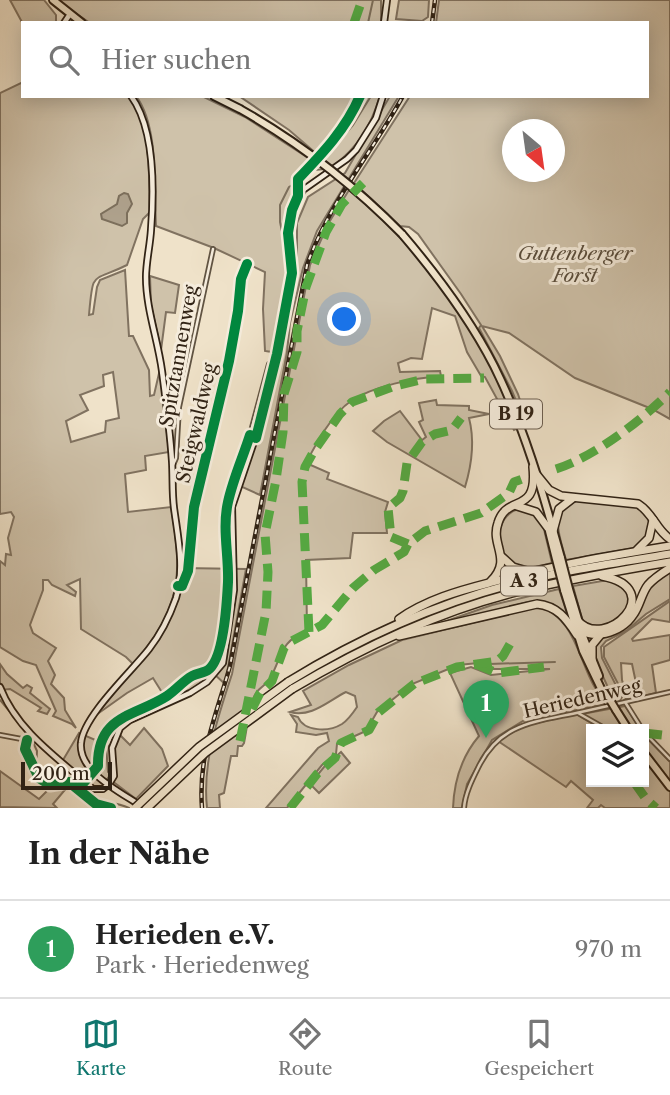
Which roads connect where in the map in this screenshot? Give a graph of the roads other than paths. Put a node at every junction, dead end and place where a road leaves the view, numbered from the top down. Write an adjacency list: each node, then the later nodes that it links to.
1 (53, 0): 3 (main road)
2 (387, 0): 6 (main road)
3 (70, 14): 4 (main road); 5 (main road)
4 (65, 21)
5 (79, 21)
6 (384, 21)
7 (132, 98): 14 (main road)
8 (218, 98): 15 (main road, B 19, bridge)
9 (382, 98): 13 (main road)
10 (213, 249): 14 (street, Spitztannenweg)
11 (247, 264): 30 (street, Steigwaldweg)
12 (269, 364): 13 (street)
13 (253, 436): 52 (main road)
14 (172, 468): 30 (main road)
15 (535, 470): 16 (highway); 17 (highway); 19 (main road, B 19)
16 (575, 498): 18 (highway); 19 (highway)
17 (513, 507): 19 (highway); 24 (highway)
18 (653, 520): 20 (highway); 22 (highway)
19 (551, 529): 31 (main road, B 19, bridge)
20 (670, 539)
21 (670, 546): 22 (highway, A 3)
22 (634, 552): 27 (highway, A 3)
23 (670, 554): 32 (highway, A 3)
24 (502, 556): 27 (highway); 29 (highway, A 3)
25 (670, 562): 28 (highway, A 3)
26 (670, 568): 33 (highway)
27 (531, 571): 29 (highway, A 3)
28 (597, 575): 33 (highway); 35 (highway, A 3)
29 (486, 584): 32 (highway, A 3)
30 (178, 586): 52 (main road)
31 (575, 622): 33 (highway); 34 (highway)
32 (384, 629): 37 (highway, A 3)
33 (600, 631): 34 (highway); 36 (highway)
34 (579, 633): 35 (highway); 36 (main road); 40 (main road)
35 (387, 638): 37 (highway, A 3)
36 (592, 661): 40 (main road)
37 (290, 685): 54 (highway, A 3, bridge); 55 (highway, A 3, bridge)
38 (0, 687): 47 (main road)
39 (670, 692): 41 (street, Heriedenweg)
40 (608, 701): 44 (main road, bridge)
41 (625, 702): 42 (street, Heriedenweg); 45 (street)
42 (578, 713): 43 (street); 56 (street, Heriedenweg)
43 (597, 724)
44 (623, 724)
45 (639, 724)
46 (0, 735): 47 (street)
47 (34, 737): 52 (main road)
48 (649, 737): 49 (street)
49 (670, 759)
50 (649, 761): 53 (main road)
51 (649, 765): 53 (main road)
52 (109, 784): 55 (main road)
53 (670, 789)
54 (135, 808)
55 (146, 808)
56 (464, 808)

